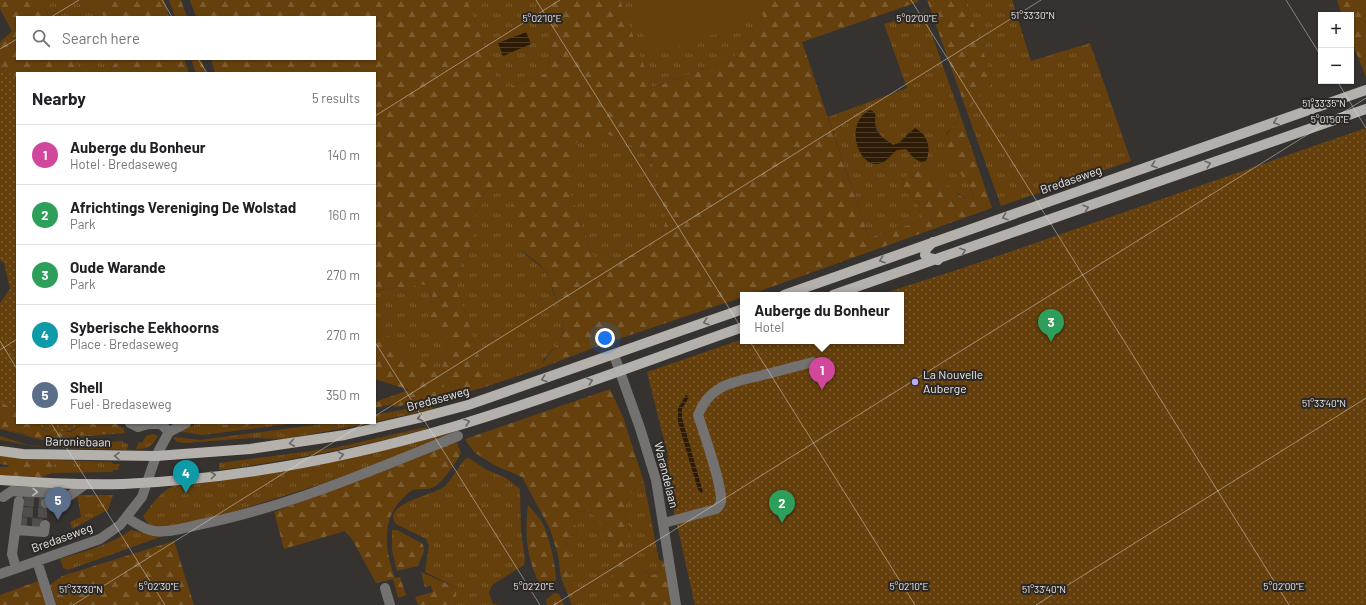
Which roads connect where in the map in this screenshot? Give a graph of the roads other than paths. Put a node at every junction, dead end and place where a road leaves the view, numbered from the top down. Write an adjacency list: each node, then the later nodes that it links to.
1 (1366, 90): 3 (main road, Bredaseweg, one-way to 3)
2 (1366, 109): 4 (main road, one-way to 2)
3 (1032, 208): 4 (main road); 5 (main road, Bredaseweg, one-way to 5)
4 (1038, 224): 6 (main road, one-way to 4)
5 (934, 242): 6 (main road); 7 (main road, Bredaseweg, one-way to 7)
6 (938, 260): 8 (main road)
7 (792, 292)
8 (843, 292)
9 (740, 310): 11 (main road, Bredaseweg, one-way to 11)
10 (740, 328): 13 (main road)
11 (614, 355): 13 (street, Warandelaan); 23 (main road, Bredaseweg, one-way to 23)
12 (814, 362): 31 (street)
13 (620, 370): 25 (main road, one-way to 13); 31 (street, Warandelaan)
14 (132, 424): 16 (street)
15 (149, 424): 18 (street)
16 (149, 424)
17 (161, 424): 20 (street)
18 (161, 424)
19 (184, 424): 20 (street)
20 (169, 432): 23 (street)
21 (458, 436): 30 (street)
22 (0, 451): 23 (main road, Baroniebaan, one-way to 22)
23 (156, 456): 25 (street, Bredaseweg)
24 (0, 480): 26 (main road)
25 (146, 482): 26 (main road); 30 (street, Bredaseweg)
26 (86, 484): 27 (street)
27 (69, 496): 28 (street, one-way to 27); 29 (street)
28 (1, 497): 33 (street)
29 (48, 505)
30 (127, 518): 34 (street, Bredaseweg)
31 (664, 523): 40 (street, Warandelaan)
32 (45, 525): 33 (street)
33 (16, 530): 35 (street)
34 (37, 561): 35 (street, Bredaseweg); 38 (street)
35 (16, 568): 36 (street, Bredaseweg)
36 (0, 574)
37 (385, 588): 39 (street)
38 (51, 605)
39 (390, 605)
40 (676, 605)

